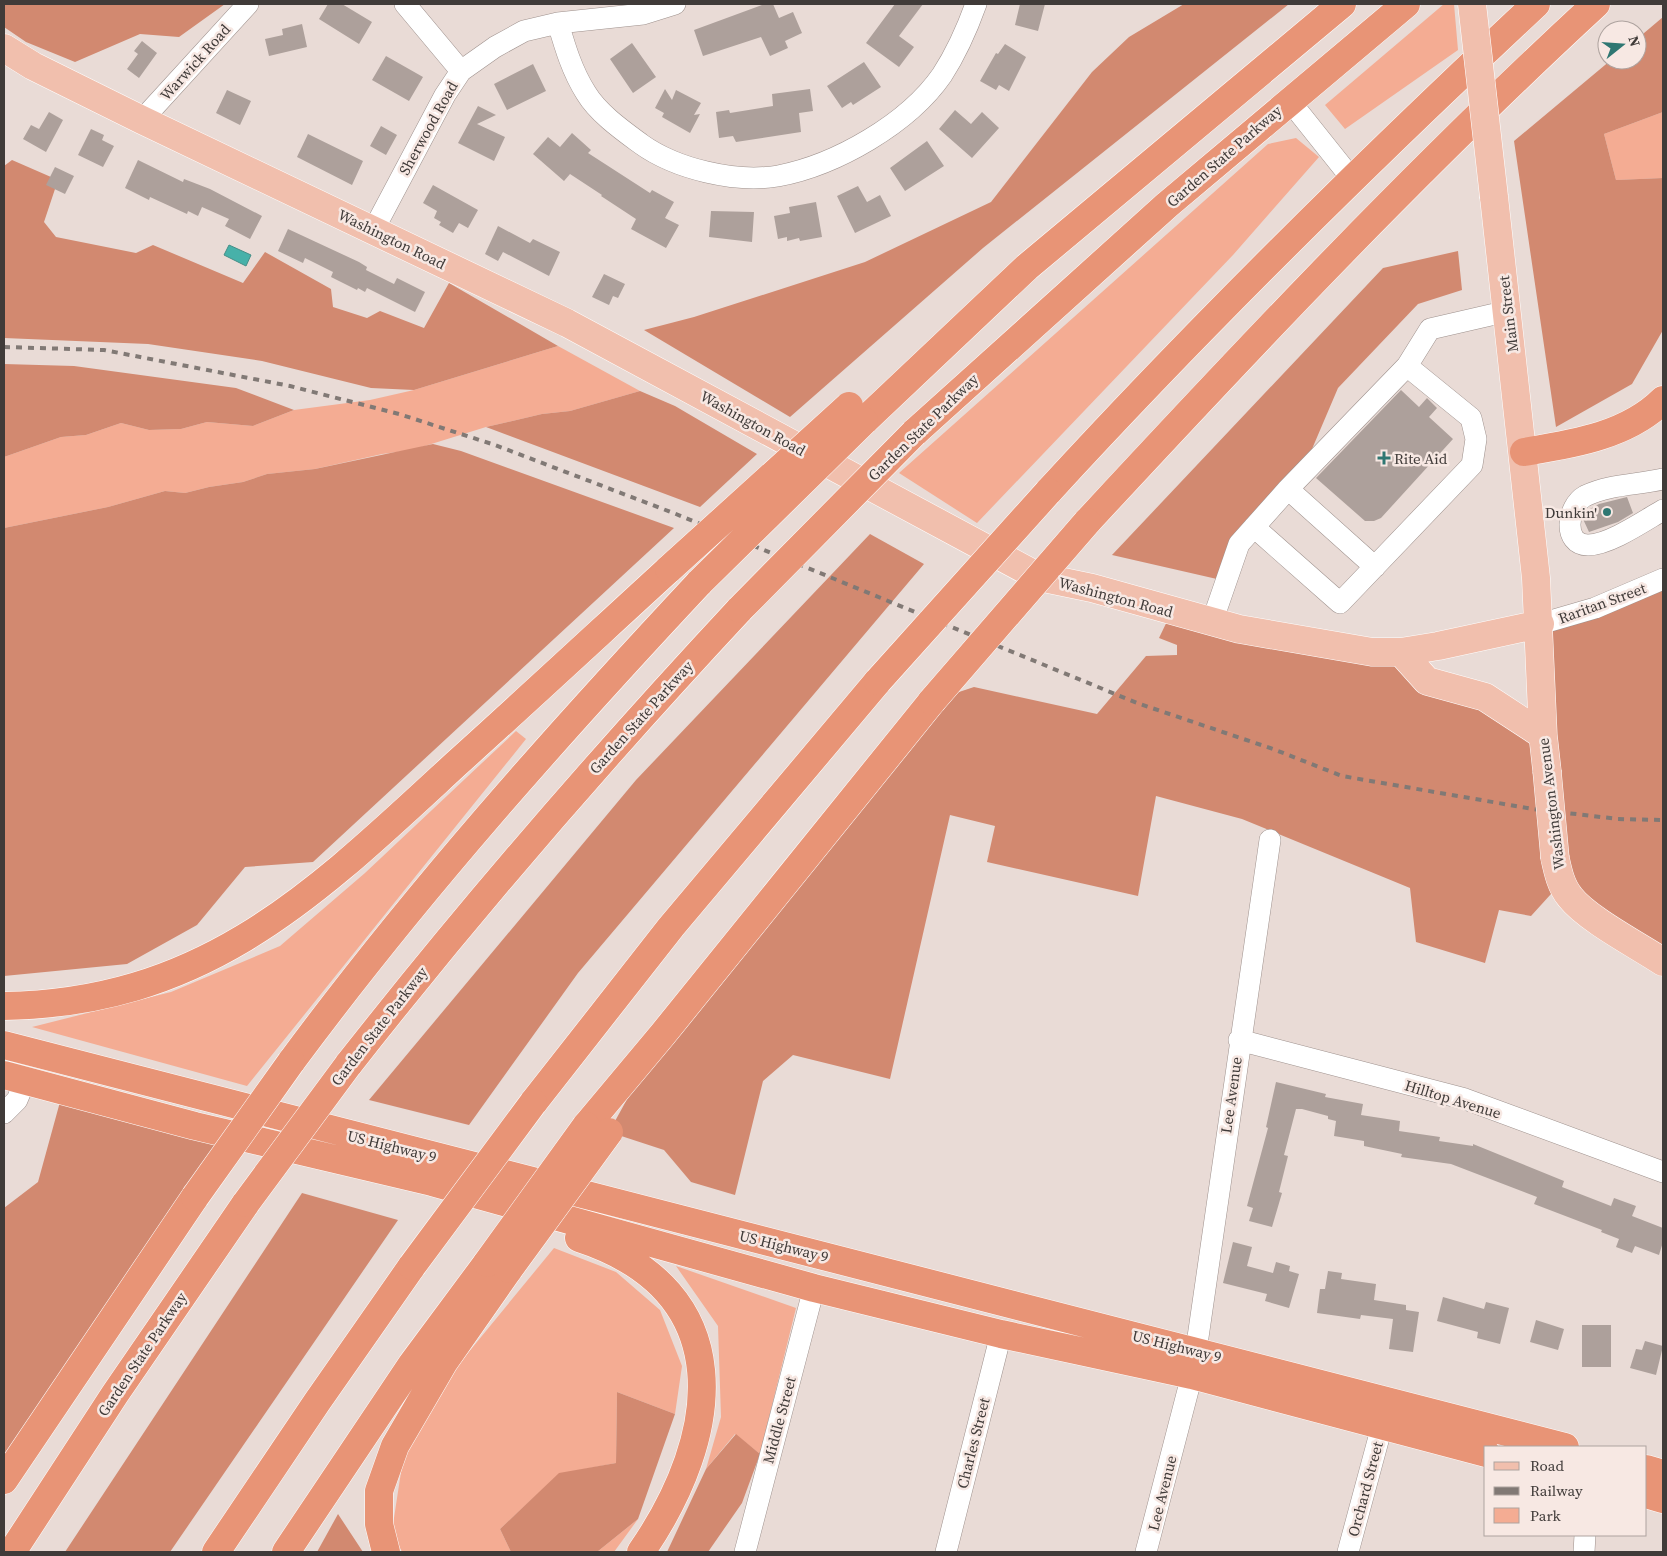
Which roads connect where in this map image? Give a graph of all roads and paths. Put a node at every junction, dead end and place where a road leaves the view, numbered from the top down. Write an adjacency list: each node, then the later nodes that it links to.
1 (248, 4): 14 (street, Warwick Road)
2 (405, 4): 12 (street)
3 (675, 4): 10 (street, Sherwood Road)
4 (976, 4): 10 (street)
5 (1342, 4): 20 (highway)
6 (1406, 4): 13 (highway, Garden State Parkway)
7 (1472, 4): 17 (main road, Main Street, bridge)
8 (1536, 4): 15 (highway)
9 (1596, 4): 41 (highway, bridge)
10 (558, 23): 12 (street, Sherwood Road)
11 (4, 48): 14 (main road, Washington Road)
12 (461, 71): 16 (street, Sherwood Road)
13 (1289, 100): 15 (street); 54 (highway, Garden State Parkway, bridge)
14 (142, 120): 16 (main road, Washington Road)
15 (1352, 179): 55 (highway, bridge)
16 (374, 229): 28 (main road, Washington Road)
17 (1508, 311): 18 (street); 21 (main road, Main Street)
18 (1407, 366): 23 (street); 26 (street)
19 (1663, 400): 21 (highway)
20 (856, 413): 34 (highway, bridge); 50 (highway, bridge)
21 (1524, 452): 29 (main road, Main Street)
22 (1663, 480): 24 (street)
23 (1288, 489): 25 (street); 26 (street)
24 (1663, 510)
25 (1254, 527): 26 (street); 28 (street)
26 (1375, 567)
27 (1663, 579): 29 (street, Raritan Street)
28 (1212, 622): 30 (main road, Washington Road)
29 (1540, 624): 30 (main road, Washington Road); 31 (main road, Washington Avenue)
30 (1401, 652): 31 (main road)
31 (1543, 735): 33 (main road, Washington Avenue, bridge)
32 (1270, 840): 35 (street, Lee Avenue)
33 (1663, 962)
34 (4, 1006)
35 (1239, 1040): 40 (street, Hilltop Avenue); 44 (street, Lee Avenue)
36 (4, 1045): 44 (highway, US Highway 9)
37 (14, 1078): 38 (street); 39 (highway, US Highway 9)
38 (4, 1113)
39 (301, 1153): 42 (highway, US Highway 9); 58 (highway)
40 (1663, 1172)
41 (498, 1266): 56 (highway); 57 (highway)
42 (814, 1288): 43 (highway, US Highway 9); 59 (street, Middle Street)
43 (1001, 1334): 44 (highway, US Highway 9); 60 (street, Charles Street)
44 (1194, 1363): 45 (highway, US Highway 9); 46 (highway, US Highway 9); 61 (street, Lee Avenue)
45 (1382, 1426): 47 (highway, US Highway 9); 62 (street, Orchard Street)
46 (1561, 1446)
47 (1484, 1452)
48 (1647, 1469): 49 (highway)
49 (1663, 1474)
50 (4, 1480)
51 (1647, 1494): 52 (highway)
52 (1663, 1499)
53 (1585, 1536): 63 (street)
54 (12, 1552)
55 (216, 1552)
56 (286, 1552)
57 (386, 1552)
58 (641, 1552)
59 (745, 1552)
60 (946, 1552)
61 (1146, 1552)
62 (1348, 1552)
63 (1584, 1552)

